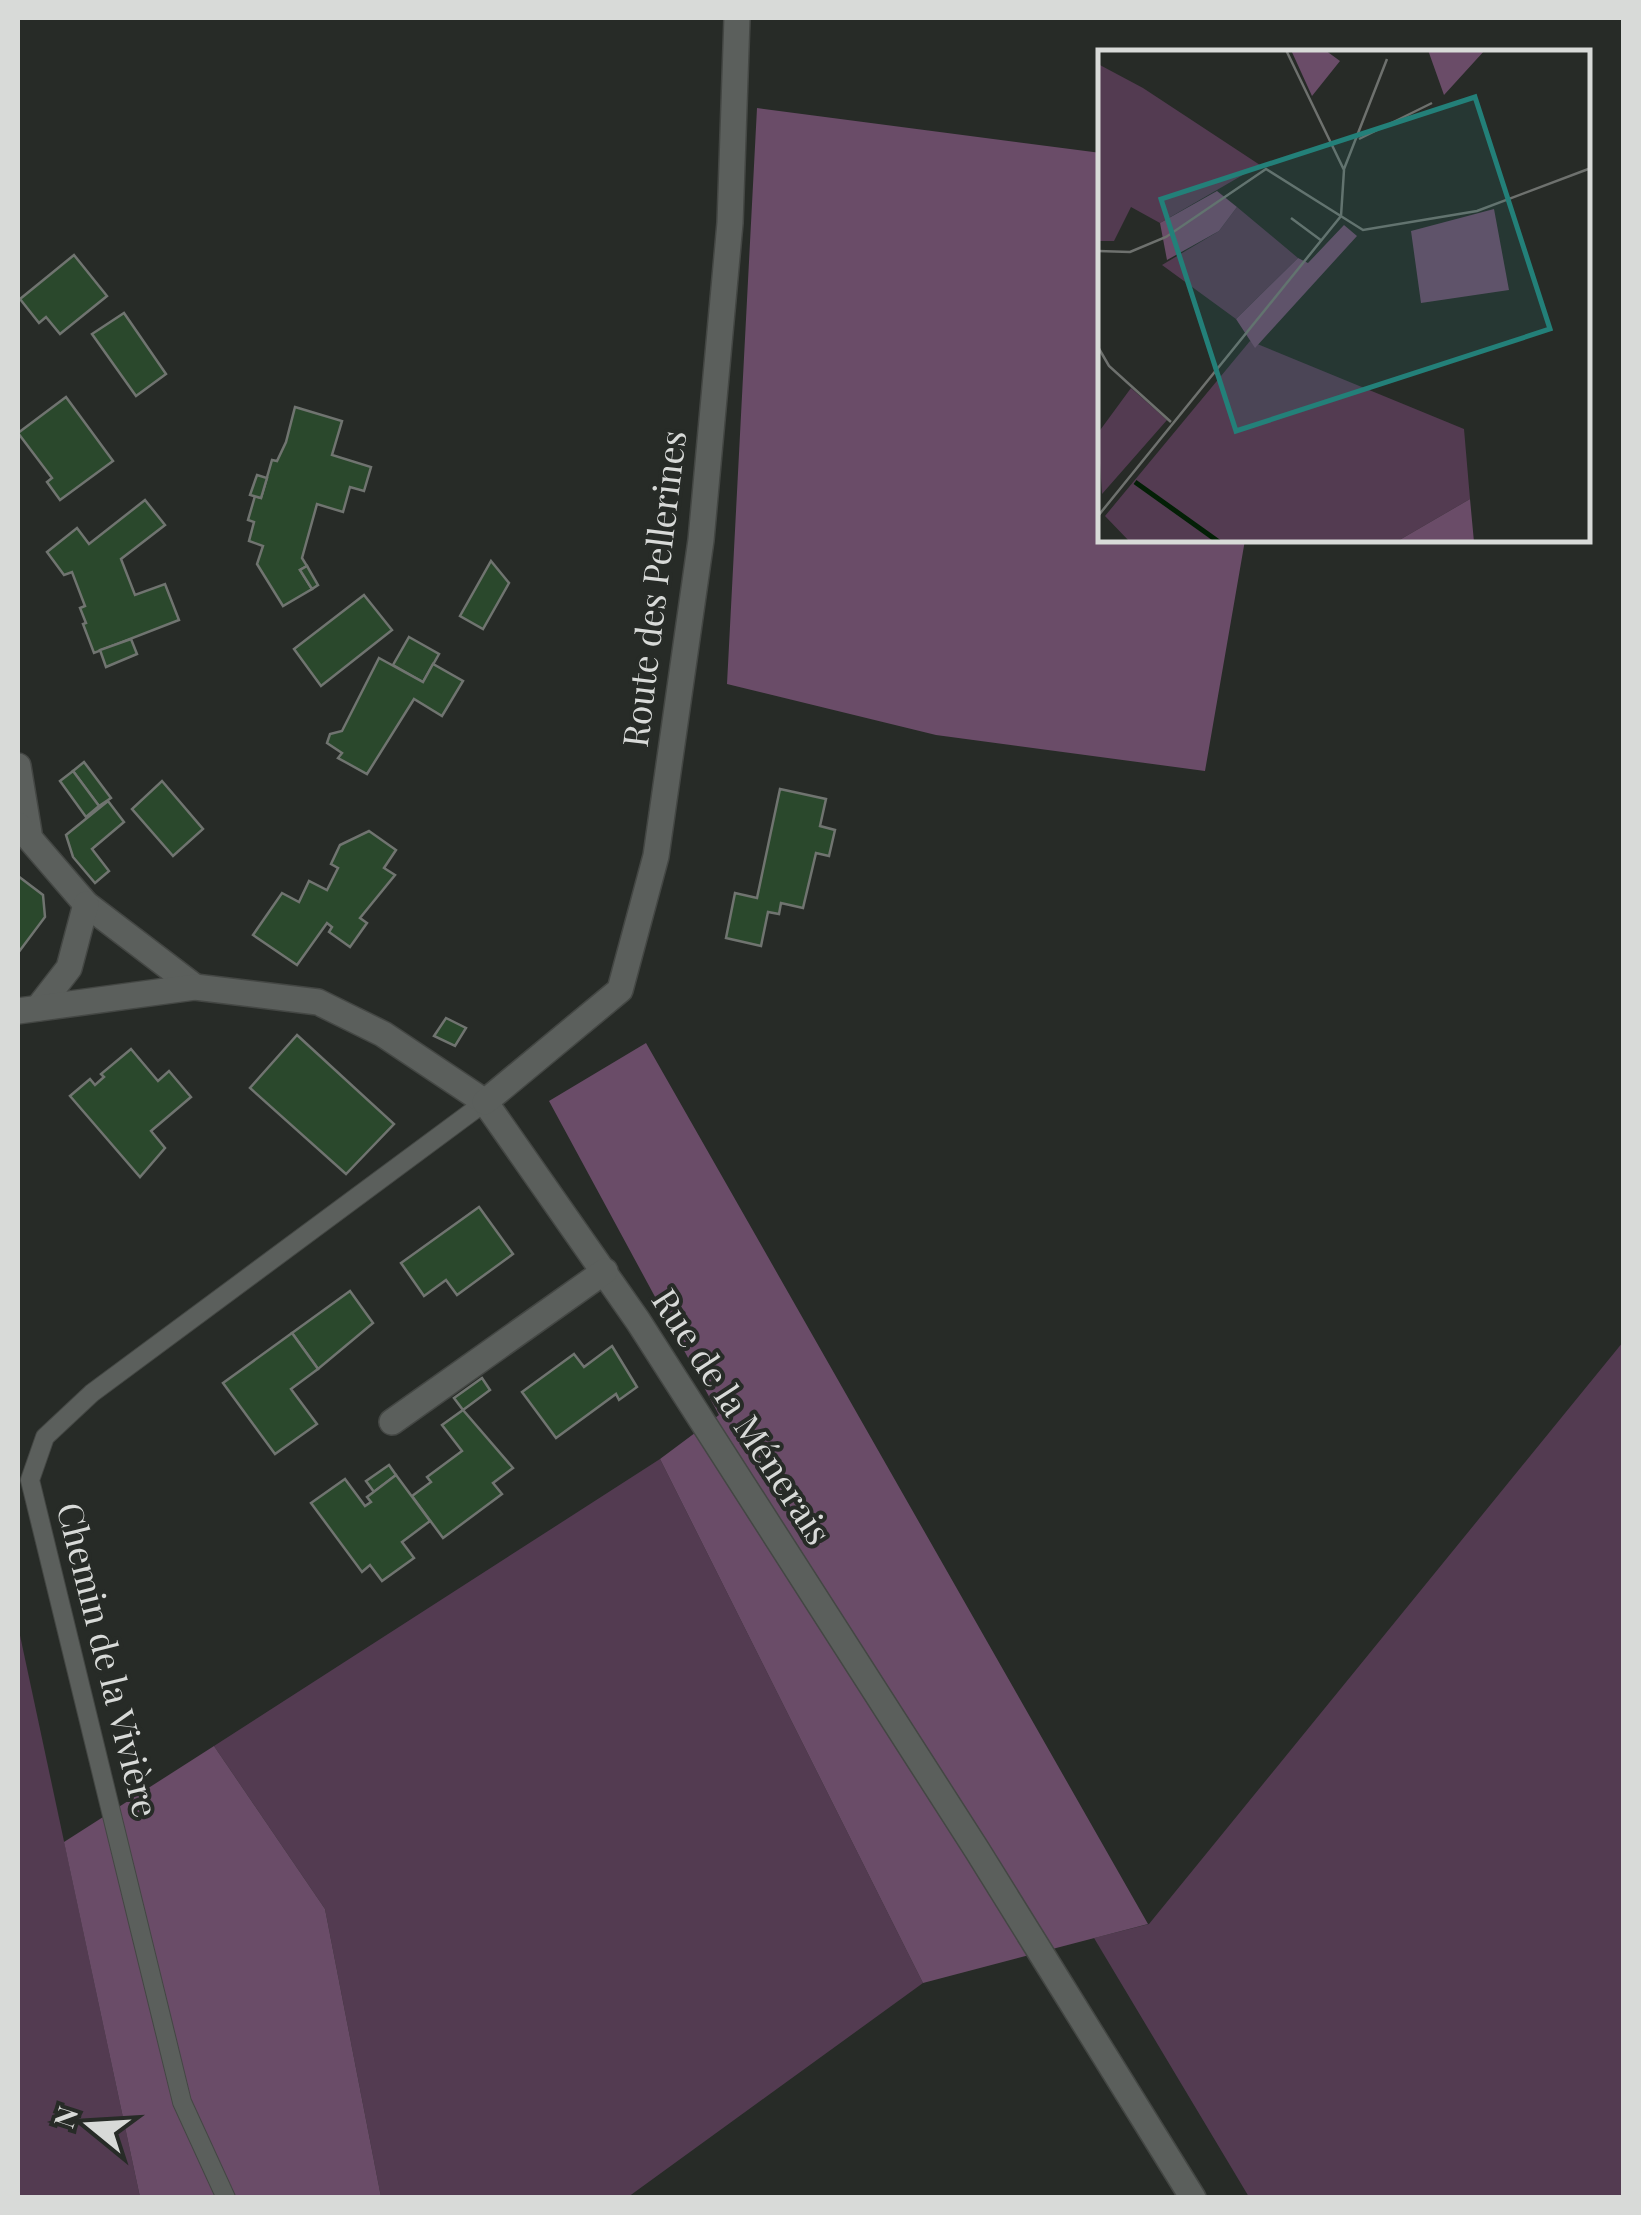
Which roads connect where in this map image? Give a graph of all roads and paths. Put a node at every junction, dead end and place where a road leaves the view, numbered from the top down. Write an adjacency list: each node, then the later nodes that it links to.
1 (737, 18): 7 (street, Route des Pellerines)
2 (18, 766): 3 (street)
3 (23, 829): 4 (street)
4 (86, 904): 5 (street); 6 (street)
5 (195, 987): 6 (street, Rue de la Ménerais); 7 (street, Rue de la Ménerais)
6 (28, 1010)
7 (485, 1102): 8 (street, Rue de la Ménerais); 10 (lane, Chemin de la Vivière)
8 (605, 1272): 9 (street); 11 (street, Rue de la Ménerais)
9 (392, 1422)
10 (226, 2198)
11 (1192, 2198)

